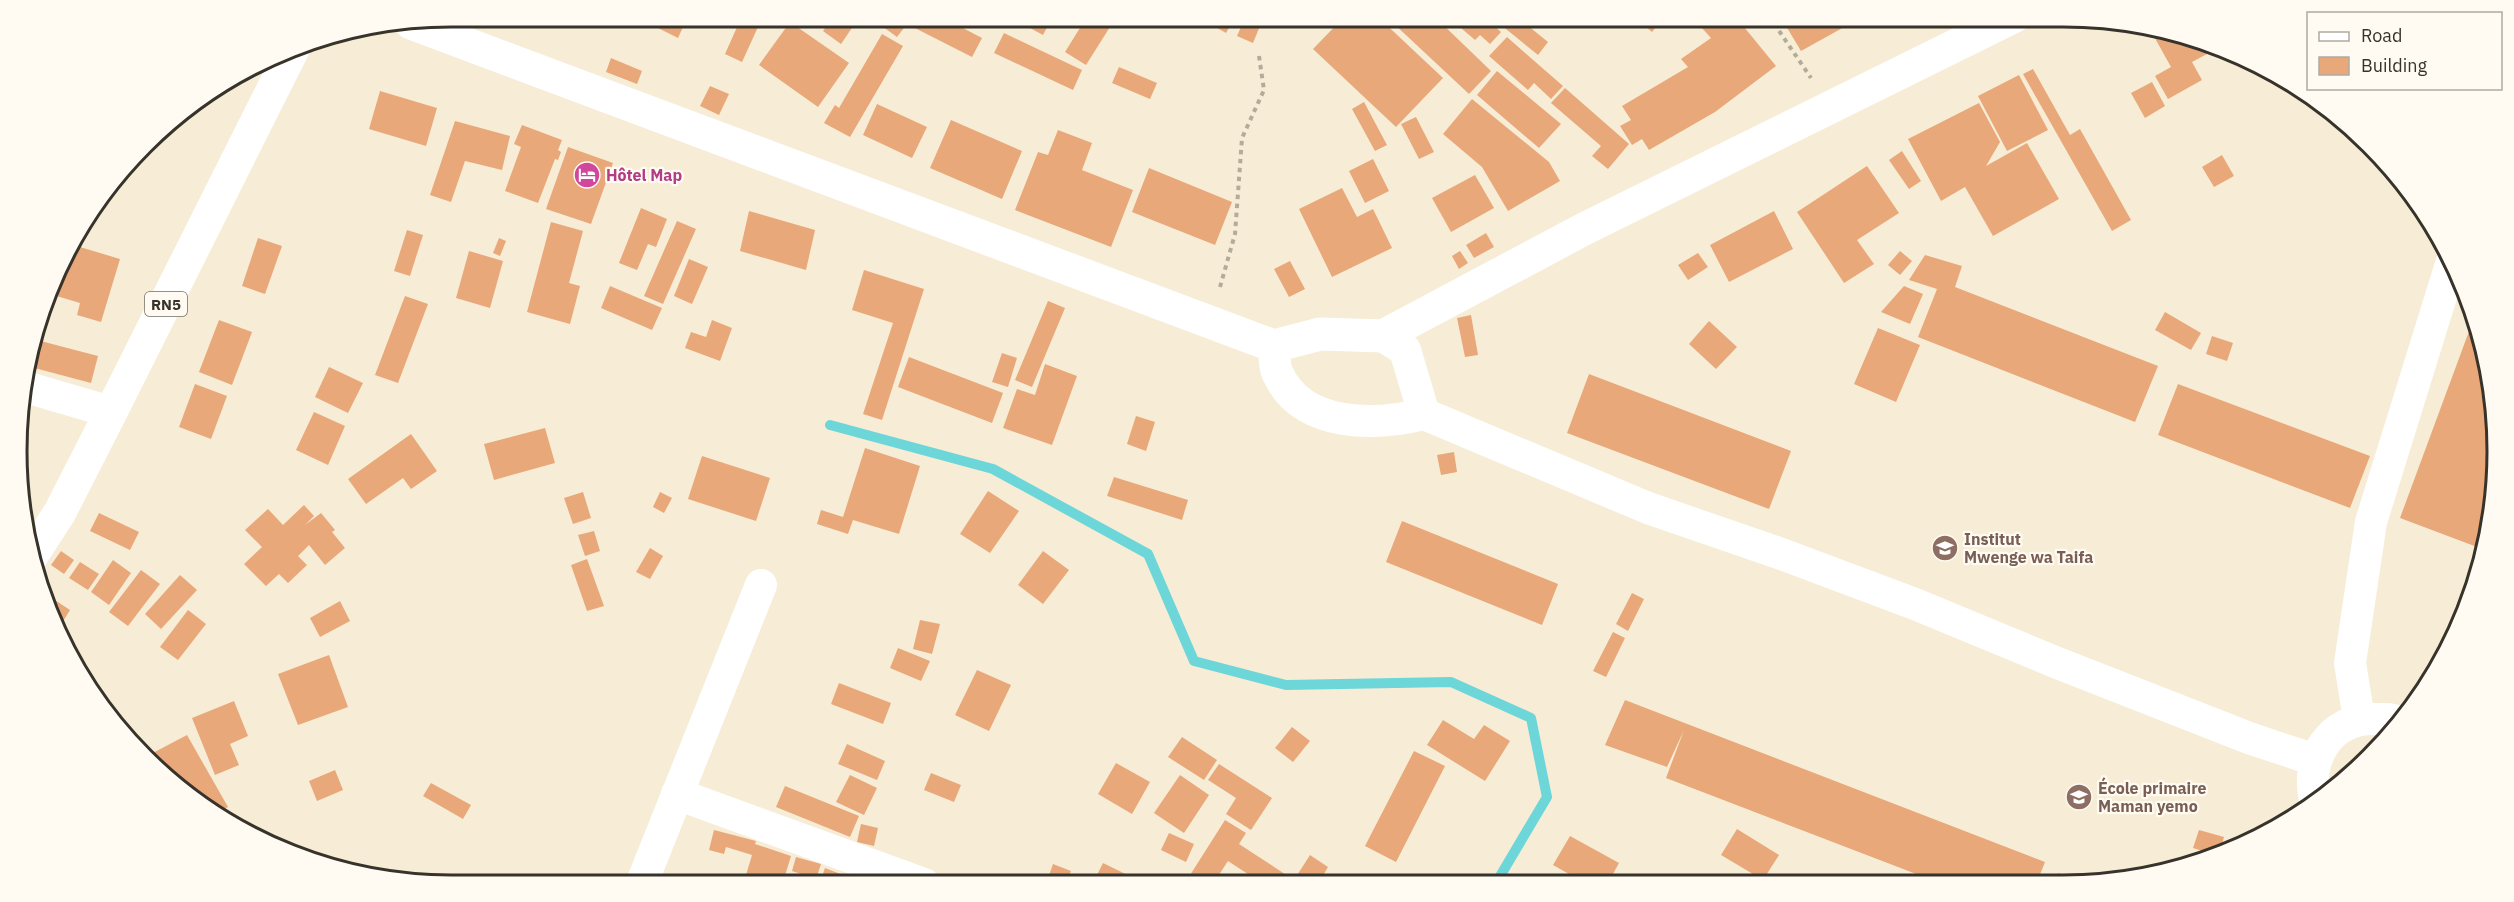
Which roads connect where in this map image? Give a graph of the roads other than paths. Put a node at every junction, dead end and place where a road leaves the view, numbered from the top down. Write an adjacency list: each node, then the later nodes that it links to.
1 (1993, 27): 5 (main road)
2 (424, 28): 6 (main road)
3 (286, 60): 8 (main road, RN5)
4 (2447, 273): 12 (street)
5 (1383, 336): 6 (main road); 9 (street)
6 (1274, 346): 9 (street)
7 (32, 389): 8 (street)
8 (111, 412): 10 (main road, RN5)
9 (1424, 414): 14 (street)
10 (38, 546)
11 (761, 585): 16 (street)
12 (2359, 719): 13 (street); 14 (street)
13 (2391, 719)
14 (2315, 760): 15 (street)
15 (2313, 793)
16 (677, 794): 17 (street); 18 (street)
17 (645, 875)
18 (899, 875)

